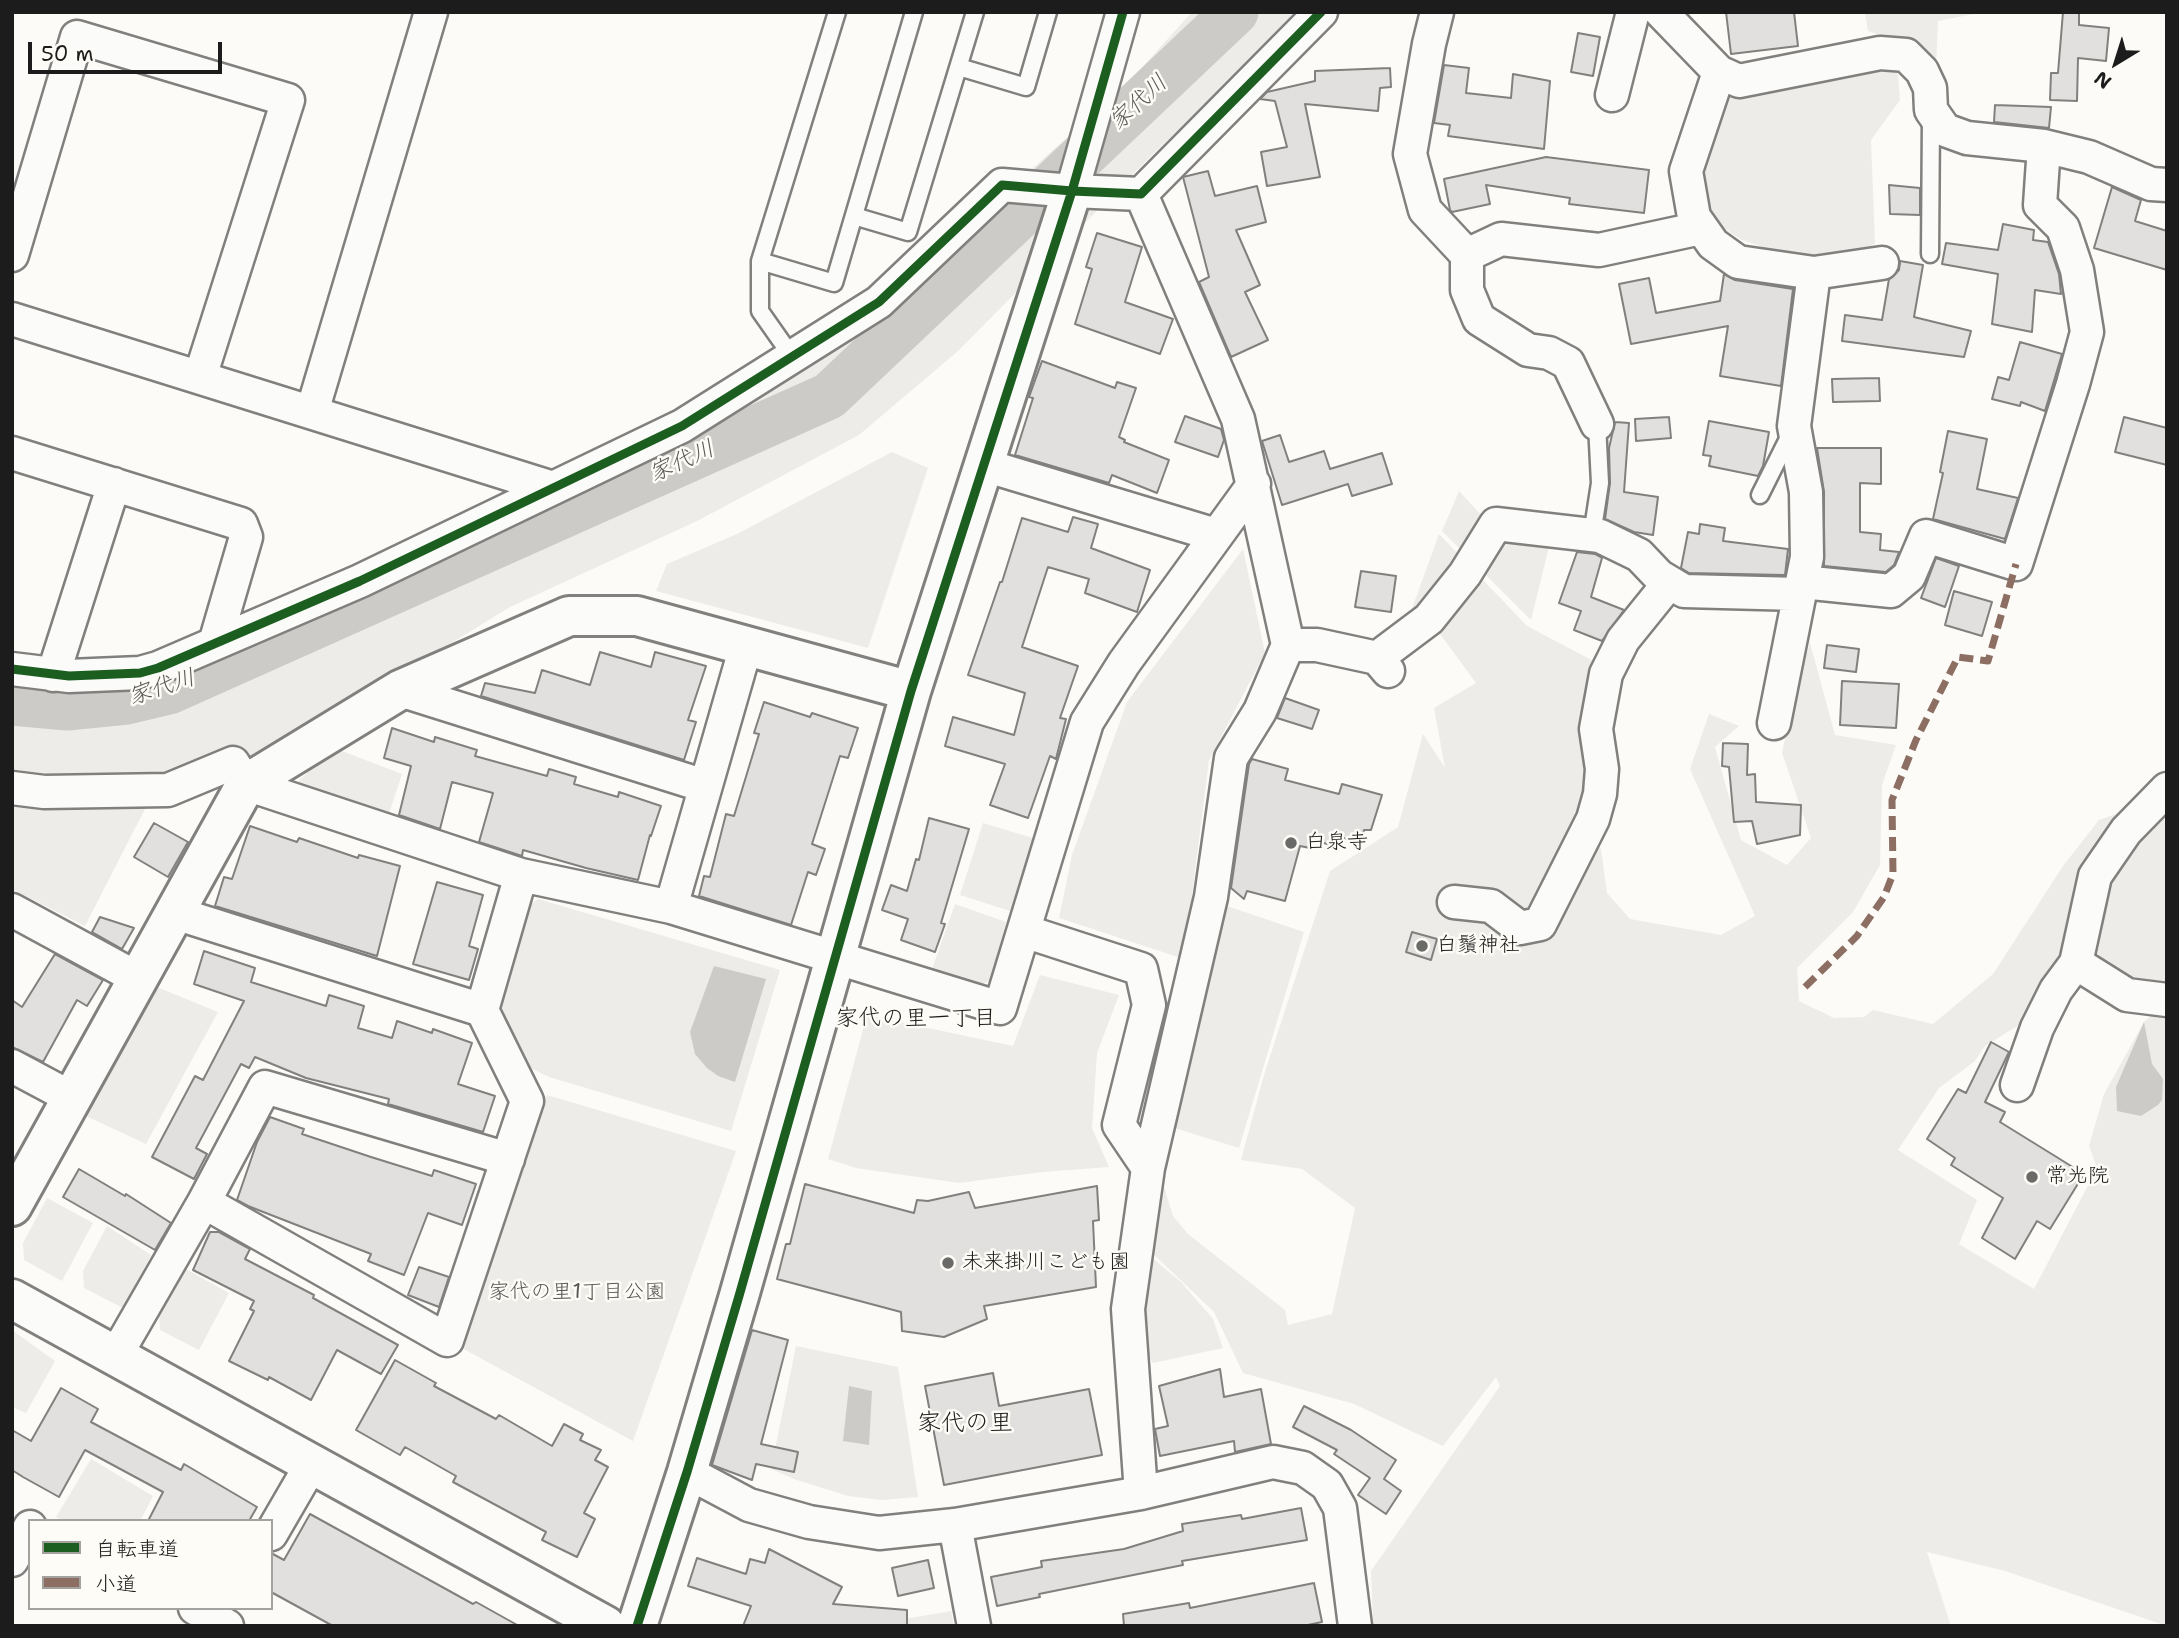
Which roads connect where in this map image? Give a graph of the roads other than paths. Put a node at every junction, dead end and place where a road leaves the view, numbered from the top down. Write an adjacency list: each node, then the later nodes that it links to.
1 (431, 12): 30 (street)
2 (837, 12): 24 (lane)
3 (914, 12): 19 (lane)
4 (975, 12): 11 (lane)
5 (1048, 12): 11 (lane)
6 (1123, 12): 17 (street)
7 (1321, 12): 18 (street)
8 (1437, 12): 23 (street)
9 (1633, 12): 13 (street)
10 (1661, 12): 12 (street)
11 (959, 67): 19 (lane)
12 (1719, 72): 14 (street); 20 (street)
13 (1612, 95)
14 (1931, 110): 15 (street); 21 (lane)
15 (2045, 146): 16 (street); 42 (street)
16 (2167, 186)
17 (1072, 191): 18 (street); 28 (street); 34 (street)
18 (1141, 194): 36 (street)
19 (854, 216): 24 (lane)
20 (1702, 228): 23 (street); 26 (street)
21 (1930, 254)
22 (12, 255): 29 (street)
23 (1467, 256): 31 (street)
24 (760, 261): 28 (lane)
25 (1882, 263): 26 (street)
26 (1814, 273): 32 (street)
27 (12, 319): 29 (street)
28 (793, 358): 37 (street)
29 (200, 377): 30 (street)
30 (312, 412): 37 (street)
31 (1597, 424): 40 (lane)
32 (1794, 426): 38 (lane); 42 (street)
33 (12, 453): 35 (street)
34 (984, 465): 39 (street); 49 (street)
35 (114, 484): 43 (street); 47 (street)
36 (1254, 484): 39 (street); 44 (street)
37 (553, 488): 43 (street)
38 (1760, 495)
39 (1216, 535): 60 (street)
40 (1592, 535): 41 (street); 44 (street)
41 (1670, 583): 42 (street); 56 (street)
42 (1800, 588): 50 (street)
43 (215, 643): 47 (street)
44 (1288, 645): 70 (street)
45 (746, 646): 48 (street); 49 (street); 52 (street)
46 (12, 669): 47 (street)
47 (53, 675)
48 (400, 690): 51 (street); 52 (street)
49 (911, 691): 61 (street)
50 (1774, 723)
51 (246, 784): 53 (street); 55 (street); 59 (street)
52 (705, 786): 57 (street)
53 (12, 788)
54 (2167, 789): 62 (street)
55 (521, 875): 57 (street); 65 (street)
56 (1454, 902)
57 (671, 907): 61 (street)
58 (12, 909): 63 (street)
59 (175, 913): 63 (street); 65 (street)
60 (1024, 931): 61 (street); 70 (street)
61 (835, 959): 76 (street)
62 (2076, 963): 64 (street); 67 (street)
63 (139, 979): 68 (street)
64 (2167, 1000)
65 (482, 1010): 69 (street)
66 (12, 1066): 68 (street)
67 (2017, 1085)
68 (72, 1098): 72 (street)
69 (508, 1159): 71 (street); 71 (street)
70 (1148, 1168): 77 (street)
71 (204, 1202): 74 (street)
72 (12, 1206)
73 (12, 1299): 74 (street)
74 (116, 1355): 75 (street)
75 (311, 1465): 82 (street); 84 (street)
76 (687, 1472): 80 (street); 85 (street)
77 (1141, 1493): 80 (street); 87 (street)
78 (12, 1509): 79 (street)
79 (30, 1519)
80 (955, 1525): 86 (street)
81 (28, 1531): 83 (street)
82 (273, 1531)
83 (12, 1560)
84 (606, 1626)
85 (637, 1626)
86 (974, 1626)
87 (1354, 1626)

